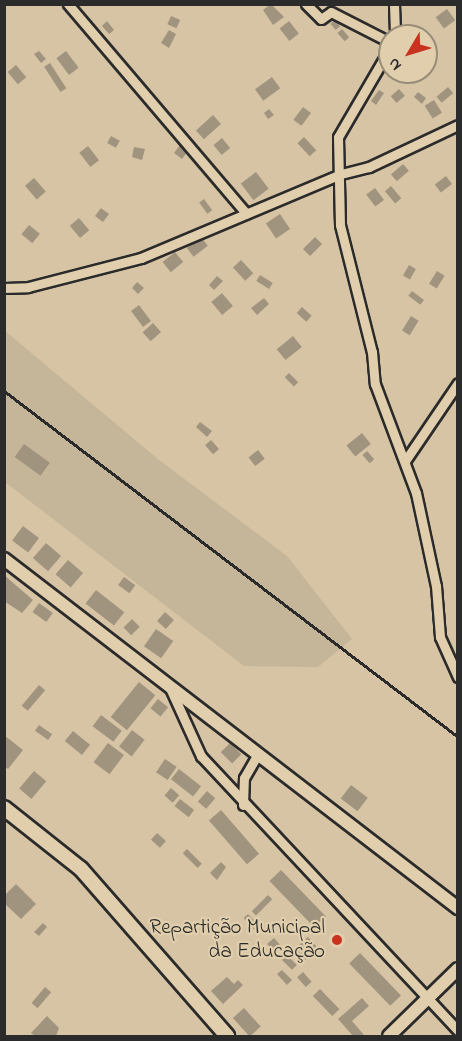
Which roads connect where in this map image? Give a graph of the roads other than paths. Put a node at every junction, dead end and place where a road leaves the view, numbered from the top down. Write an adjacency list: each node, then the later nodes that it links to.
1 (68, 4): 9 (street)
2 (306, 4): 5 (street)
3 (394, 4): 4 (street)
4 (395, 24)
5 (378, 36)
6 (378, 69): 8 (street)
7 (458, 125): 8 (street)
8 (341, 174): 9 (street); 12 (street)
9 (246, 213): 10 (street)
10 (4, 288)
11 (458, 383): 12 (street)
12 (405, 461): 14 (street)
13 (6, 562): 15 (street)
14 (458, 677)
15 (169, 686): 16 (street); 17 (street)
16 (258, 754): 17 (street); 19 (street)
17 (243, 805): 21 (street)
18 (4, 808): 23 (main road)
19 (458, 908)
20 (458, 969): 21 (street)
21 (426, 1000): 22 (street); 24 (street)
22 (458, 1031)
23 (227, 1036)
24 (388, 1036)

